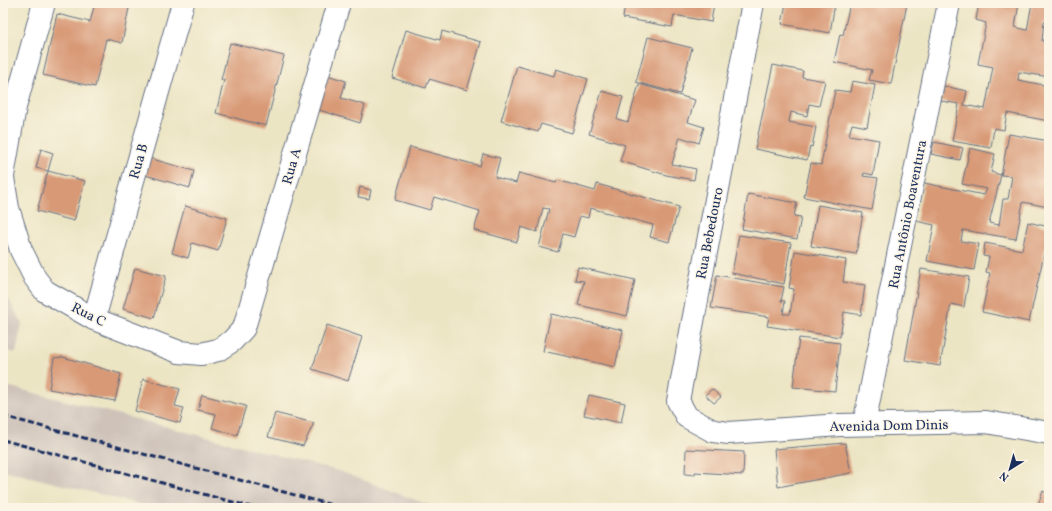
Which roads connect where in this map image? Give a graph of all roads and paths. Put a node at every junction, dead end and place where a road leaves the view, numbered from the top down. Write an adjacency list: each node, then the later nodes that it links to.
1 (44, 3): 6 (street, Rua C)
2 (183, 3): 7 (street, Rua B)
3 (338, 3): 8 (street, Rua A)
4 (753, 3): 10 (street, Rua Bebedouro)
5 (949, 3): 9 (street, Rua Antônio Boaventura)
6 (3, 177): 7 (street, Rua C)
7 (94, 319): 8 (street, Rua C)
8 (244, 328)
9 (864, 424): 10 (street, Avenida Dom Dinis); 11 (street, Avenida Dom Dinis)
10 (729, 433)
11 (1049, 433)

